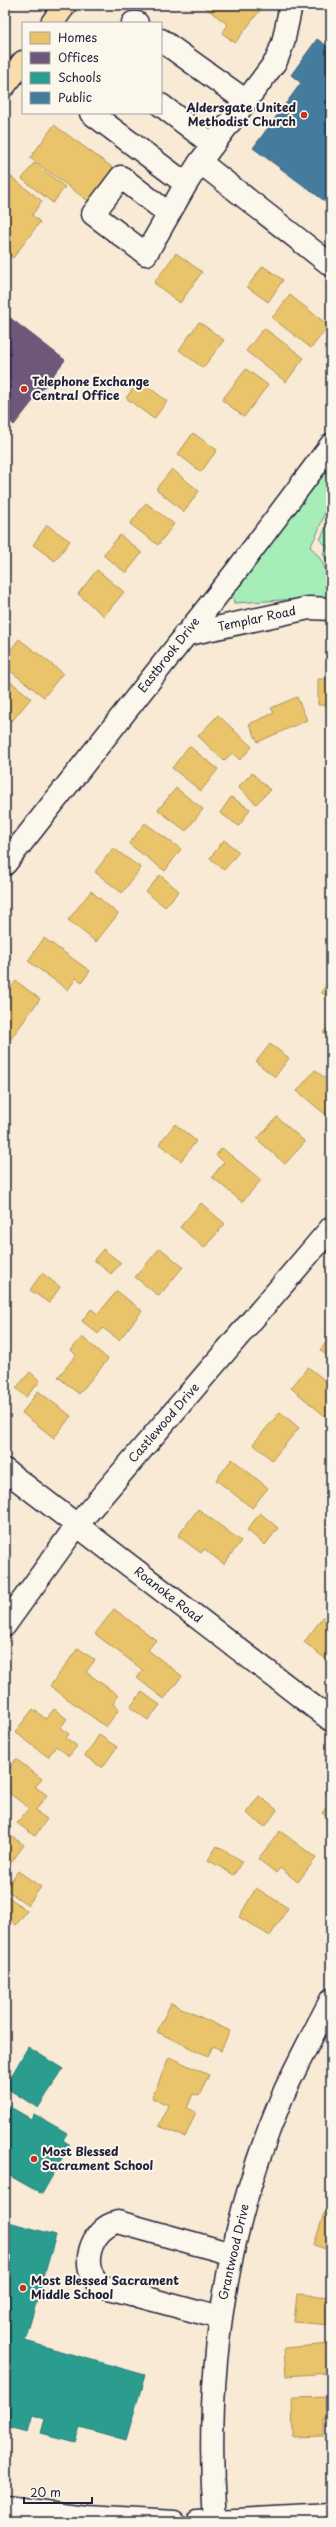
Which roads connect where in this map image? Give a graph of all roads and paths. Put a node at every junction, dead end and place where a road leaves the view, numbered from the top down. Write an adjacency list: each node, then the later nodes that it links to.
1 (65, 5): 3 (main road)
2 (291, 5): 7 (street)
3 (53, 22)
4 (162, 41): 7 (street)
5 (22, 63): 6 (main road)
6 (5, 86)
7 (246, 101): 11 (street)
8 (162, 106): 11 (street)
9 (92, 114): 10 (street)
10 (141, 151): 12 (street); 13 (street)
11 (207, 153): 13 (street); 15 (street)
12 (121, 177): 14 (street); 14 (street)
13 (186, 184): 14 (street)
14 (169, 214)
15 (331, 265)
16 (331, 445): 18 (street, Eastbrook Drive)
17 (331, 609): 18 (street, Templar Road)
18 (184, 635): 19 (street, Eastbrook Drive)
19 (5, 864)
20 (331, 1228): 22 (street, Castlewood Drive)
21 (5, 1470): 22 (street, Roanoke Road)
22 (77, 1525): 23 (street, Castlewood Drive); 24 (street, Roanoke Road)
23 (5, 1624)
24 (331, 1720)
25 (331, 2000): 26 (street, Grantwood Drive)
26 (232, 2254): 27 (street, Grantwood Drive); 27 (street)
27 (220, 2318): 31 (street, Grantwood Drive)
28 (5, 2507): 30 (street)
29 (331, 2515): 31 (street)
30 (174, 2522)
31 (209, 2522)

